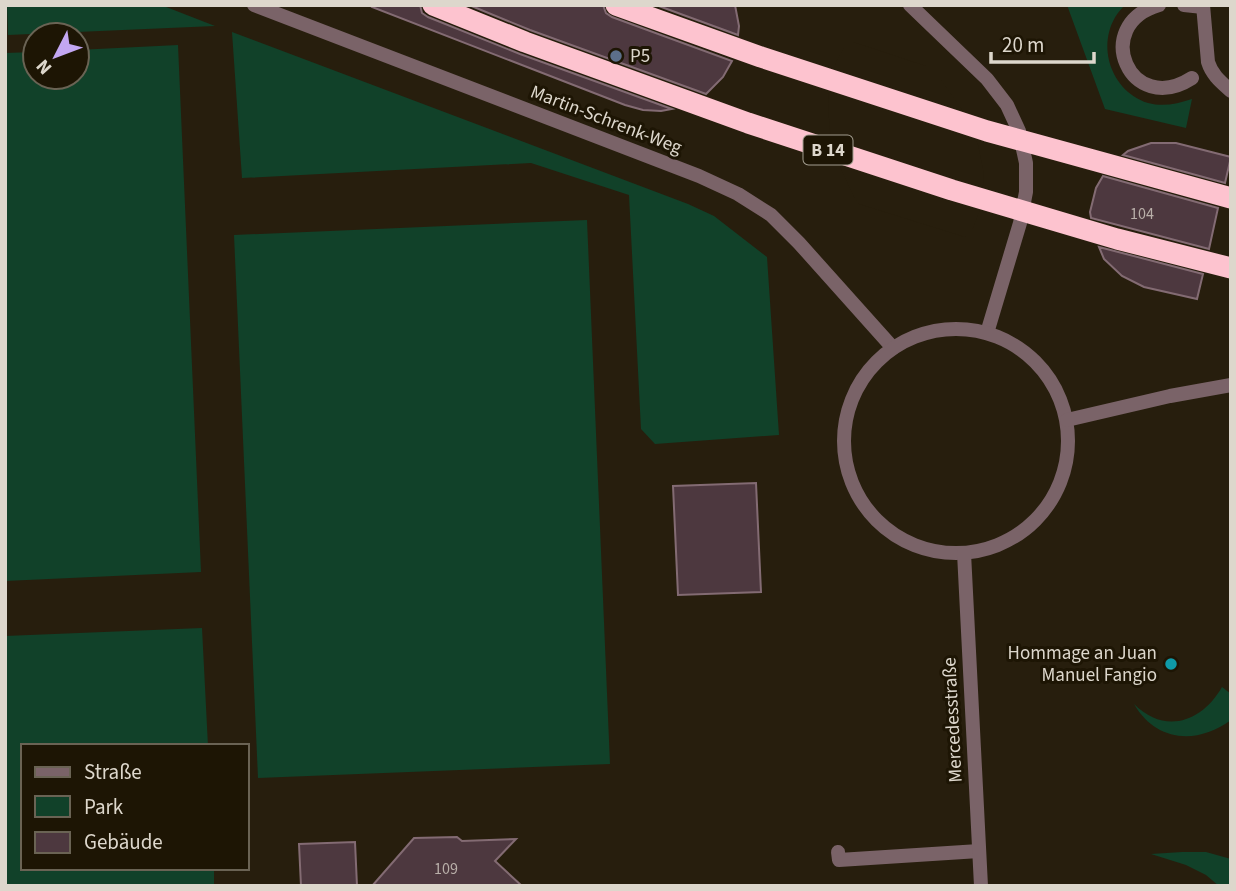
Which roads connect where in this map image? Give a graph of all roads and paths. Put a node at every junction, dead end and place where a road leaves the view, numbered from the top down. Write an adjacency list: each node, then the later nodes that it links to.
1 (254, 5): 13 (street, Martin-Schrenk-Weg)
2 (433, 5): 11 (highway, B 14)
3 (616, 5): 10 (highway)
4 (910, 5): 12 (street)
5 (1159, 5): 8 (street)
6 (1184, 5): 7 (street)
7 (1203, 6): 9 (street)
8 (1192, 78)
9 (1231, 91)
10 (1231, 198)
11 (1231, 268)
12 (987, 333): 13 (street); 15 (street)
13 (893, 348): 16 (street)
14 (1231, 385): 15 (street)
15 (1067, 420): 16 (street)
16 (964, 553): 17 (street, Mercedesstraße)
17 (979, 851): 18 (street); 19 (street, Mercedesstraße)
18 (838, 852)
19 (981, 886)

